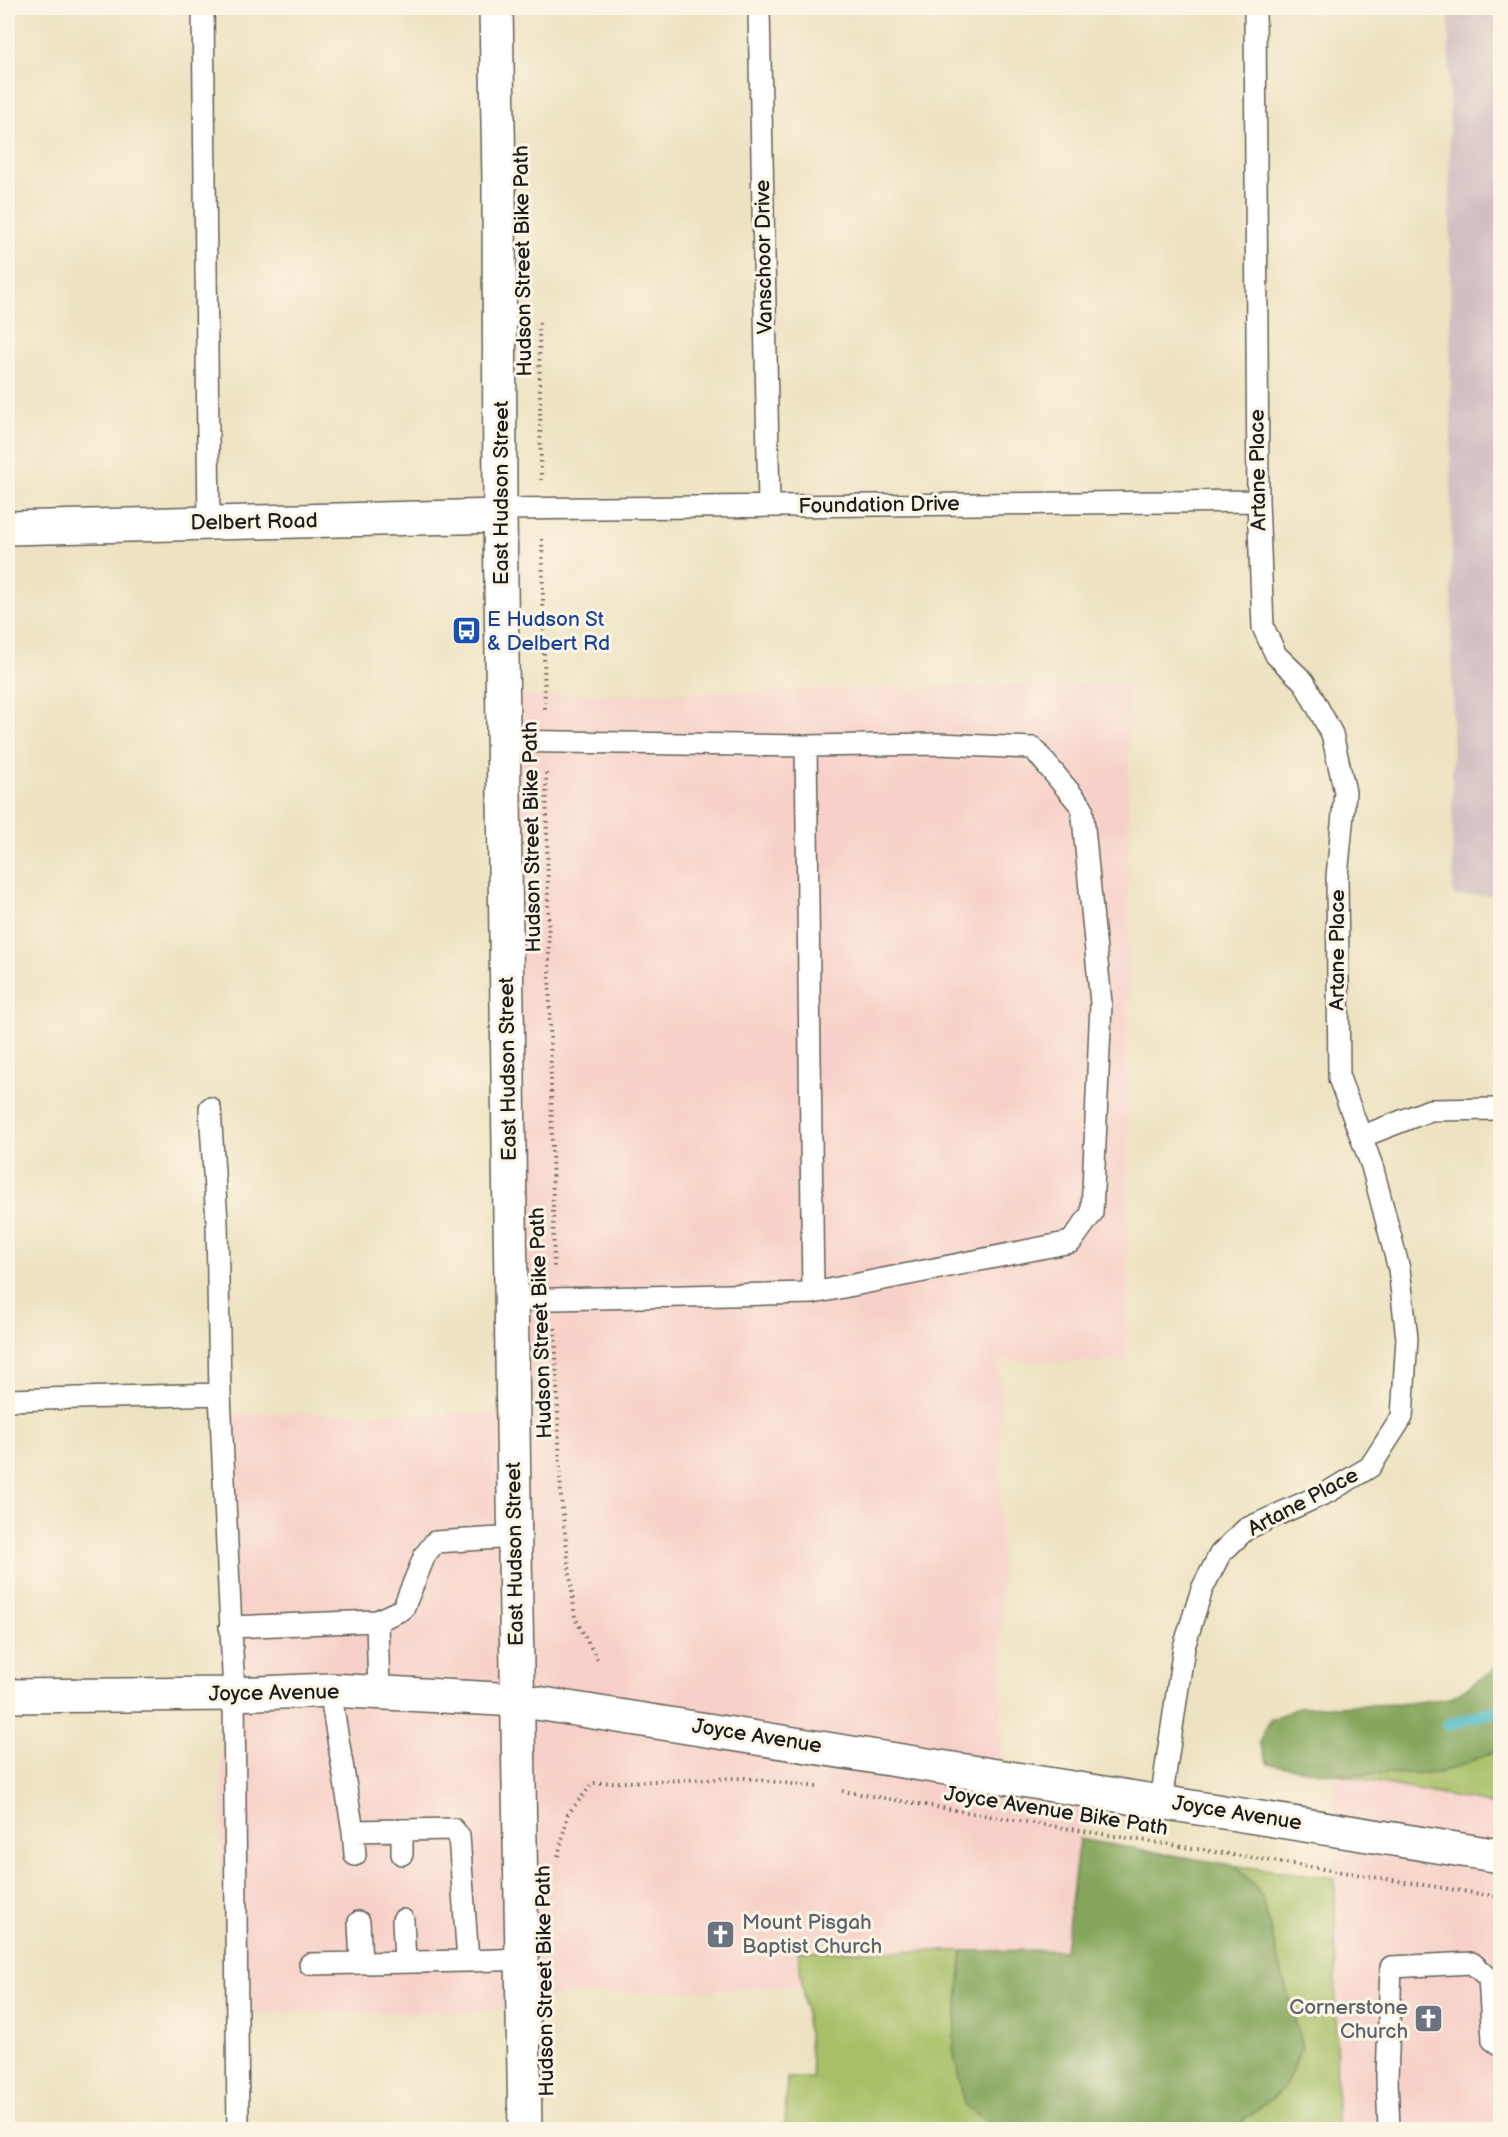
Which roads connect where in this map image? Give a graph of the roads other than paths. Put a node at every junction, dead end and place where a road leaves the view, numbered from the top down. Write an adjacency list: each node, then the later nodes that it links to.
1 (203, 8): 8 (lane)
2 (496, 8): 7 (main road, East Hudson Street)
3 (759, 8): 6 (lane, Vanschoor Drive)
4 (1256, 8): 5 (lane, Artane Place)
5 (1258, 501): 6 (lane, Foundation Drive); 14 (lane, Artane Place)
6 (769, 506): 7 (lane, Foundation Drive)
7 (500, 513): 8 (main road, Delbert Road); 10 (main road, East Hudson Street)
8 (209, 523): 9 (main road, Delbert Road)
9 (8, 528)
10 (503, 741): 11 (lane); 16 (main road, East Hudson Street)
11 (806, 746): 15 (lane); 15 (lane)
12 (210, 1108): 17 (lane)
13 (1500, 1109): 14 (lane)
14 (1361, 1137): 27 (lane, Artane Place)
15 (813, 1293): 16 (lane)
16 (511, 1300): 19 (main road, East Hudson Street)
17 (220, 1394): 18 (lane); 21 (lane)
18 (8, 1400)
19 (515, 1537): 20 (lane); 26 (main road, East Hudson Street)
20 (377, 1621): 21 (lane); 23 (lane)
21 (230, 1627): 24 (lane)
22 (330, 1690): 23 (main road, Joyce Avenue); 24 (main road, Joyce Avenue); 29 (lane)
23 (379, 1693): 26 (main road, Joyce Avenue)
24 (234, 1694): 25 (main road, Joyce Avenue); 41 (lane)
25 (8, 1696)
26 (519, 1700): 27 (main road, Joyce Avenue); 35 (main road, East Hudson Street)
27 (1161, 1801): 32 (main road, Joyce Avenue)
28 (402, 1830): 29 (lane); 30 (lane); 36 (lane)
29 (353, 1831): 31 (lane)
30 (402, 1854)
31 (355, 1855)
32 (1500, 1856)
33 (403, 1920): 37 (lane)
34 (359, 1922): 38 (lane)
35 (523, 1959): 36 (lane); 42 (main road, East Hudson Street)
36 (468, 1961): 37 (lane)
37 (405, 1962): 38 (lane)
38 (361, 1963): 39 (lane)
39 (310, 1964)
40 (1500, 2045): 43 (lane)
41 (238, 2130)
42 (525, 2130)
43 (1389, 2130)

